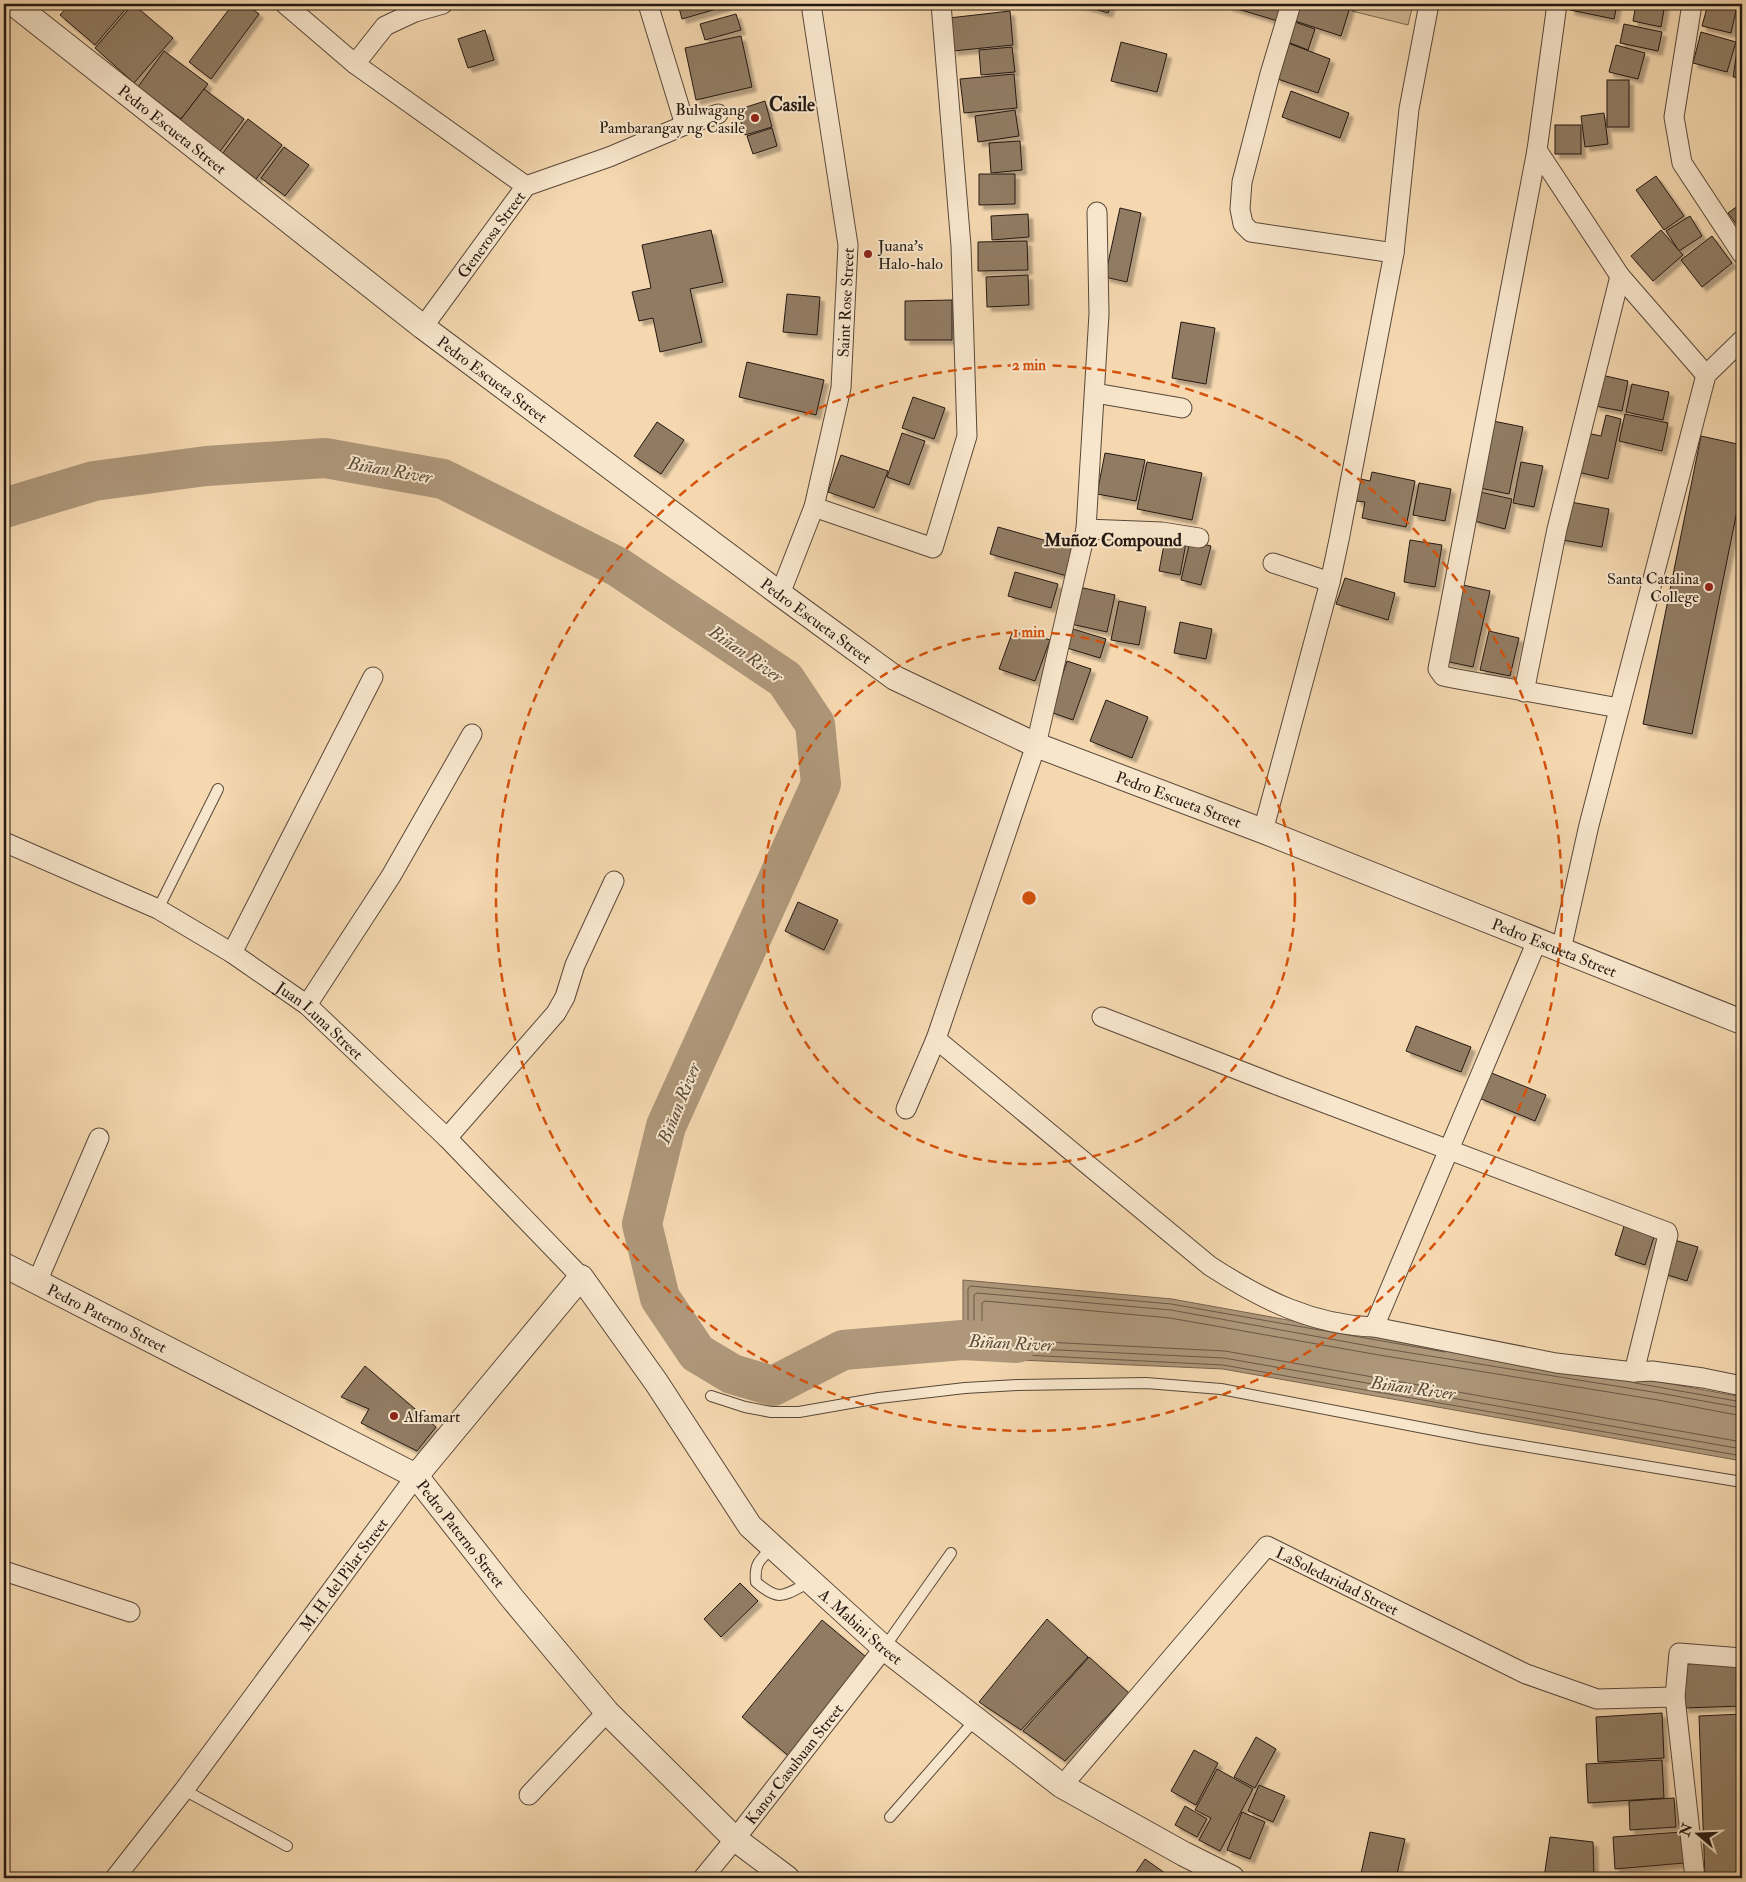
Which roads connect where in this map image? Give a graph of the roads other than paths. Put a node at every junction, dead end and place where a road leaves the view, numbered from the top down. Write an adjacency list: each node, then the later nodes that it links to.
1 (14, 4): 20 (street, Pedro Escueta Street)
2 (286, 4): 11 (street)
3 (443, 4): 11 (street)
4 (648, 4): 13 (street)
5 (811, 4): 25 (street, Saint Rose Street)
6 (941, 4): 25 (street)
7 (1291, 4): 17 (street)
8 (1429, 4): 17 (street)
9 (1558, 4): 14 (street)
10 (1692, 4): 18 (street)
11 (355, 64): 15 (street)
12 (718, 114): 13 (street, Generosa Street)
13 (685, 124): 15 (street, Generosa Street)
14 (1537, 150): 19 (street); 32 (street)
15 (526, 186): 20 (street, Generosa Street)
16 (1097, 212): 23 (street)
17 (1394, 253): 29 (street)
18 (1742, 254)
19 (1620, 276): 22 (street); 32 (street)
20 (423, 327): 30 (street, Pedro Escueta Street)
21 (1742, 340): 22 (street)
22 (1706, 375): 33 (street)
23 (1095, 393): 24 (street); 26 (street)
24 (1182, 408)
25 (814, 507): 30 (street, Saint Rose Street)
26 (1086, 529): 27 (street); 35 (street)
27 (1199, 538)
28 (1273, 562): 29 (street)
29 (1330, 582): 37 (street)
30 (780, 594): 35 (street, Pedro Escueta Street)
31 (373, 678): 43 (street)
32 (1524, 692): 33 (street)
33 (1619, 708): 42 (street)
34 (472, 734): 44 (street)
35 (1036, 745): 37 (street, Pedro Escueta Street); 47 (street)
36 (218, 789): 40 (lane)
37 (1263, 831): 41 (street, Pedro Escueta Street)
38 (4, 842): 40 (street, Juan Luna Street)
39 (614, 881): 50 (street)
40 (158, 909): 43 (street, Juan Luna Street)
41 (1537, 941): 42 (street, Pedro Escueta Street); 51 (street)
42 (1561, 950): 46 (street, Pedro Escueta Street)
43 (232, 953): 44 (street, Juan Luna Street)
44 (307, 1005): 50 (street, Juan Luna Street)
45 (1102, 1017): 51 (street)
46 (1742, 1022)
47 (936, 1039): 48 (street); 55 (street)
48 (906, 1109)
49 (99, 1138): 54 (street)
50 (447, 1138): 53 (street, Juan Luna Street)
51 (1448, 1150): 55 (street); 56 (street)
52 (4, 1265): 54 (street, Pedro Paterno Street)
53 (581, 1277): 59 (street, M. H. del Pilar Street); 61 (street, A. Mabini Street)
54 (37, 1282): 59 (street, Pedro Paterno Street)
55 (1374, 1327): 56 (street)
56 (1634, 1372): 57 (street)
57 (1742, 1386)
58 (711, 1396): 60 (lane)
59 (416, 1476): 69 (street, Pedro Paterno Street); 72 (street, M. H. del Pilar Street)
60 (1742, 1482)
61 (773, 1547): 64 (street, A. Mabini Street); 64 (lane)
62 (951, 1553): 66 (lane)
63 (4, 1571): 65 (street)
64 (811, 1582): 66 (street, A. Mabini Street)
65 (130, 1612)
66 (884, 1648): 70 (street, A. Mabini Street); 75 (street, Kanor Casubuan Street)
67 (1742, 1658): 68 (street)
68 (1675, 1698): 71 (street, LaSoledaridad Street); 81 (street)
69 (607, 1712): 73 (street); 75 (street, Pedro Paterno Street)
70 (975, 1720): 71 (street, A. Mabini Street); 74 (lane)
71 (1062, 1786): 80 (street, A. Mabini Street)
72 (184, 1790): 76 (lane); 77 (street, M. H. del Pilar Street)
73 (528, 1795)
74 (890, 1818)
75 (736, 1839): 78 (street, Kanor Casubuan Street); 79 (street, Pedro Paterno Street)
76 (286, 1846)
77 (116, 1878)
78 (703, 1878)
79 (787, 1878)
80 (1232, 1878)
81 (1695, 1878)

